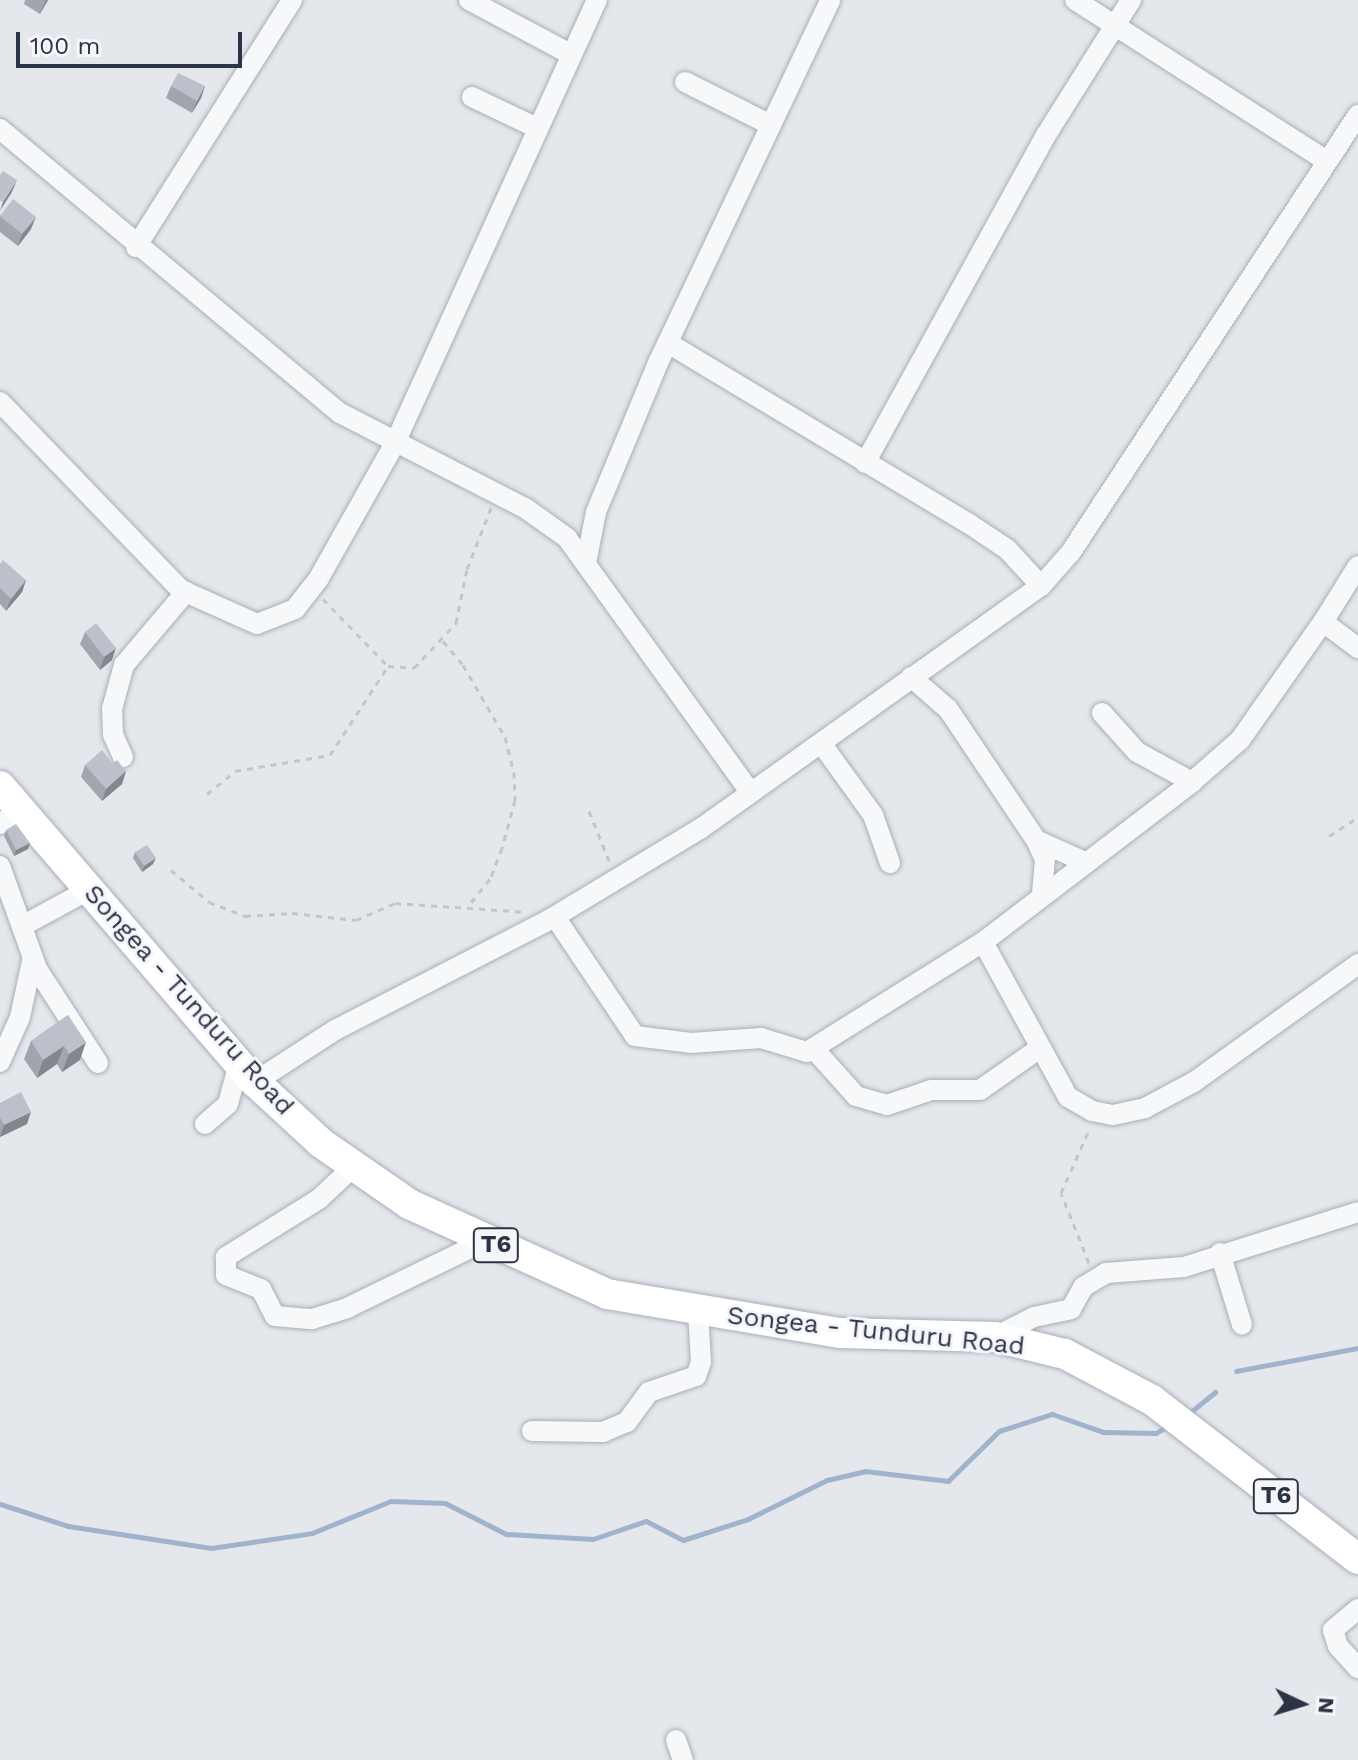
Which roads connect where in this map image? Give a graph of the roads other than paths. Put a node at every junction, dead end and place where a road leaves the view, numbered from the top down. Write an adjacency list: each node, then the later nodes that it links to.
1 (292, 0): 16 (street)
2 (469, 0): 8 (street)
3 (597, 0): 8 (street)
4 (830, 0): 12 (street)
5 (1075, 0): 7 (street)
6 (1131, 0): 7 (street)
7 (1115, 25): 15 (street); 20 (street)
8 (570, 54): 13 (street)
9 (685, 82): 12 (street)
10 (472, 97): 13 (street)
11 (1358, 115): 15 (street)
12 (771, 125): 17 (street)
13 (537, 128): 19 (street)
14 (0, 129): 16 (street)
15 (1327, 161): 25 (street)
16 (136, 247): 19 (street)
17 (668, 343): 20 (street); 21 (street)
18 (0, 402): 26 (street)
19 (395, 443): 22 (street); 26 (street)
20 (865, 463): 25 (street)
21 (596, 512): 22 (street); 23 (street)
22 (555, 529): 23 (street)
23 (586, 563): 35 (street)
24 (1358, 566): 27 (street)
25 (1041, 586): 29 (street)
26 (186, 592): 32 (street)
27 (1323, 622): 28 (street); 33 (street)
28 (1358, 648)
29 (911, 677): 31 (street); 37 (street)
30 (1102, 713): 33 (street)
31 (821, 743): 35 (street); 39 (street)
32 (123, 757)
33 (1192, 782): 38 (street)
34 (0, 786): 36 (highway, Songea - Tunduru Road / T6)
35 (750, 792): 43 (street)
36 (10, 816): 41 (highway, Songea - Tunduru Road / T6)
37 (1036, 840): 38 (street); 42 (street)
38 (1085, 862): 42 (street)
39 (890, 863)
40 (0, 866): 44 (street)
41 (90, 889): 44 (street); 52 (highway, Songea - Tunduru Road / T6)
42 (1042, 895): 45 (street)
43 (552, 919): 49 (street); 52 (street)
44 (24, 925): 46 (street)
45 (983, 942): 48 (street); 49 (street)
46 (33, 957): 50 (street); 51 (street)
47 (1358, 964): 48 (street)
48 (1040, 1048): 49 (street)
49 (814, 1049)
50 (0, 1062)
51 (98, 1063)
52 (247, 1073): 53 (street); 54 (highway, Songea - Tunduru Road / T6)
53 (205, 1124)
54 (354, 1166): 56 (highway, Songea - Tunduru Road / T6); 56 (street)
55 (1358, 1212): 57 (street)
56 (487, 1240): 58 (highway, Songea - Tunduru Road / T6)
57 (1220, 1253): 59 (street); 60 (street)
58 (698, 1312): 60 (highway, Songea - Tunduru Road / T6); 61 (street)
59 (1242, 1325)
60 (995, 1337): 62 (highway, Songea - Tunduru Road / T6)
61 (532, 1431)
62 (1358, 1559)
63 (1358, 1609): 64 (street)
64 (1358, 1668)

